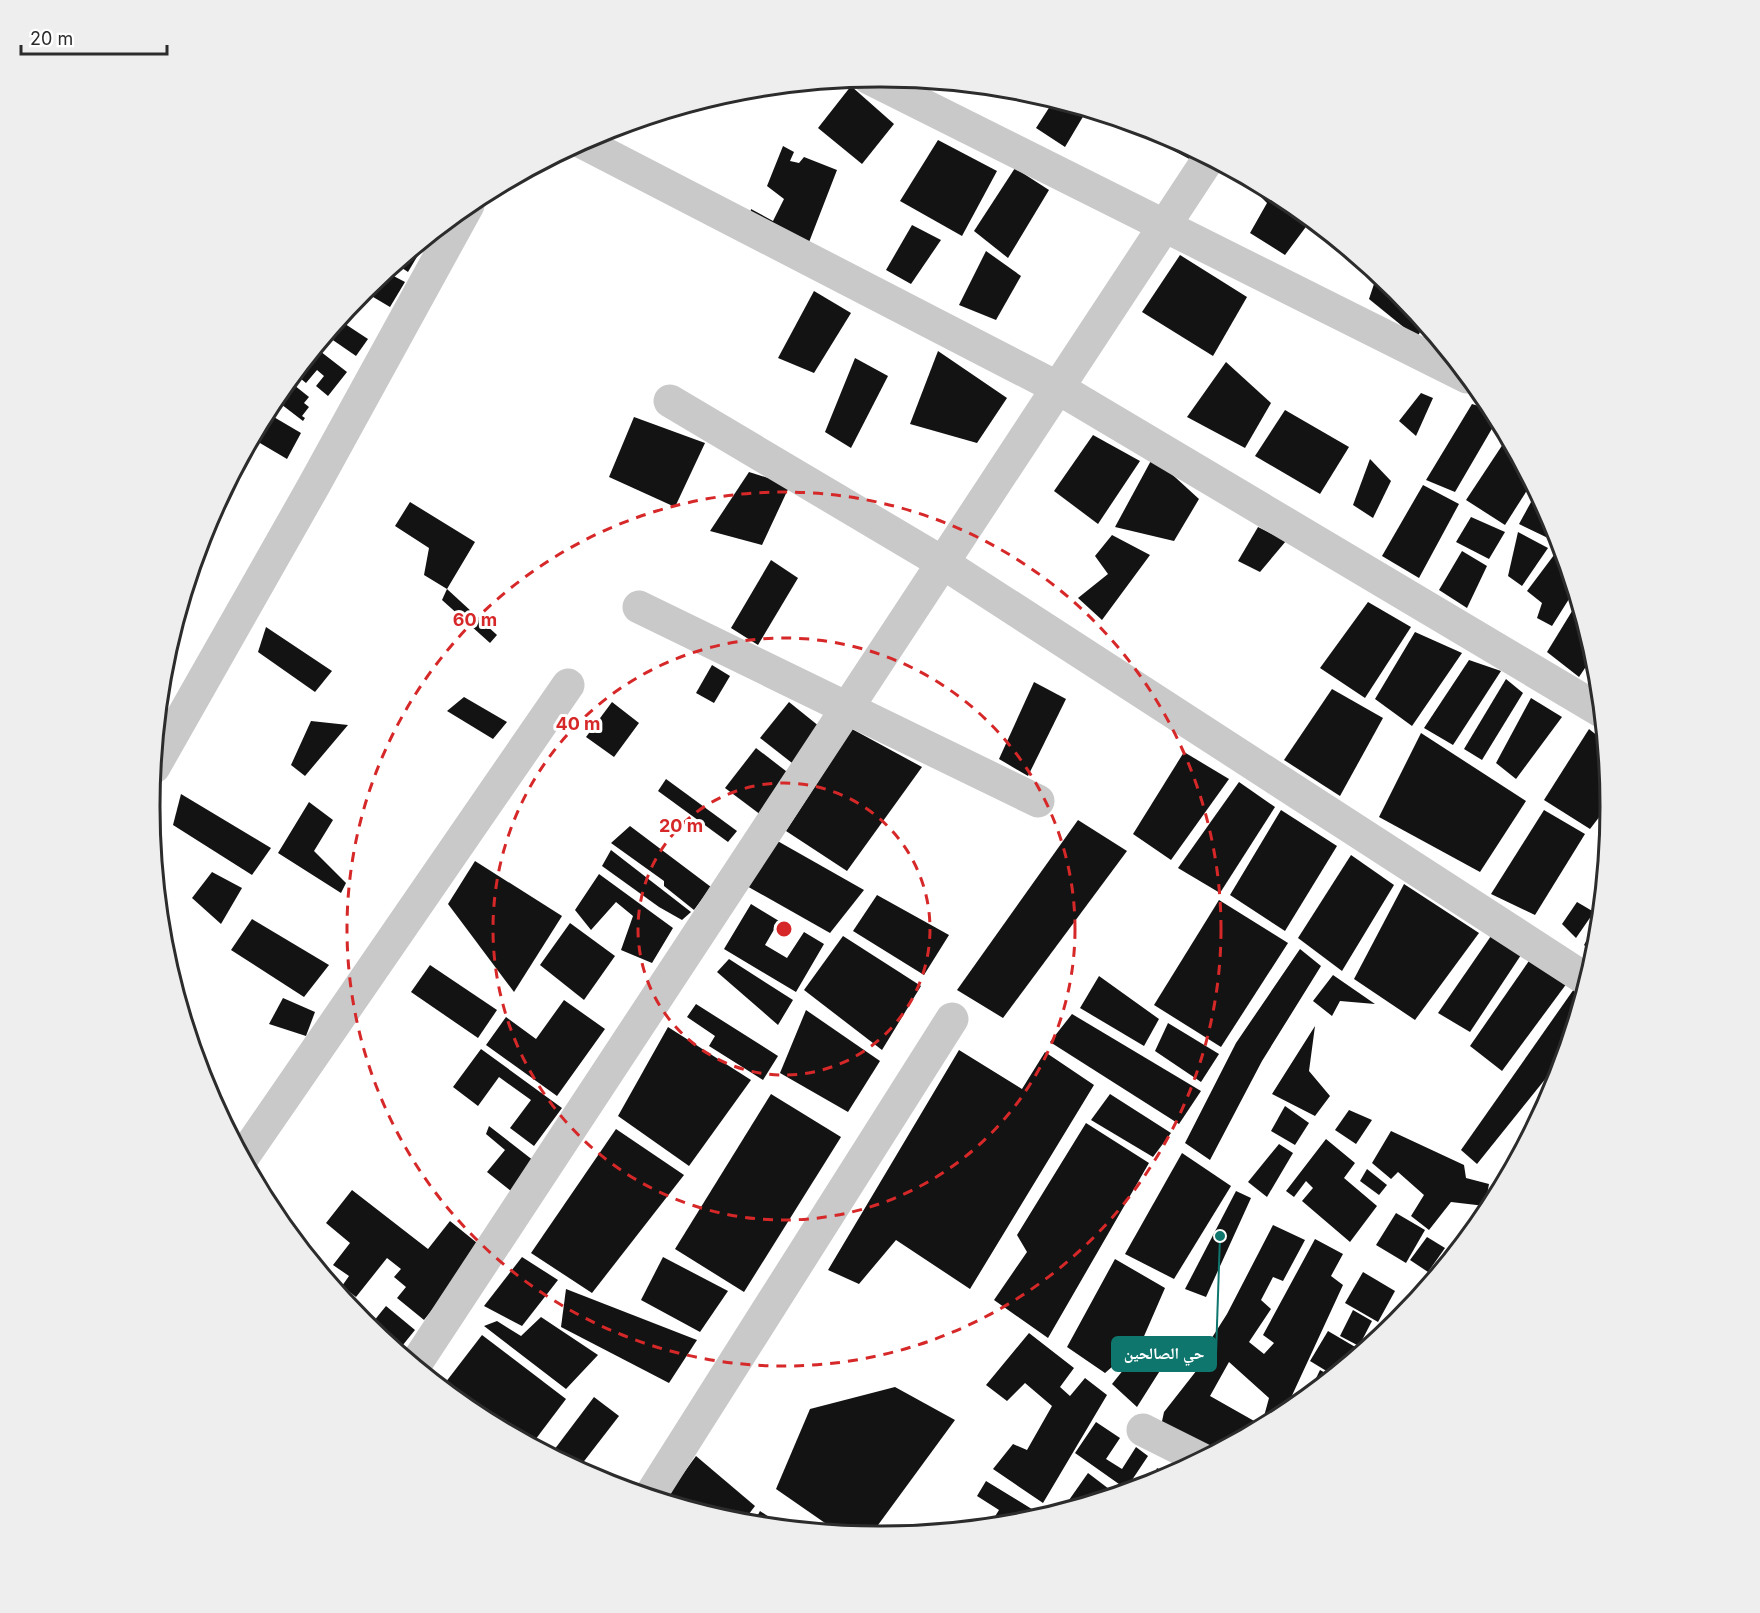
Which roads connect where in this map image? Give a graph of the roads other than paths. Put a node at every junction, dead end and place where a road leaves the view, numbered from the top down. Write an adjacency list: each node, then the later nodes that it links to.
1 (887, 87): 5 (street)
2 (593, 147): 7 (street)
3 (1205, 165): 5 (street)
4 (457, 225): 14 (street)
5 (1165, 225): 6 (street); 7 (street)
6 (1452, 369)
7 (1058, 388): 9 (street); 12 (street)
8 (670, 401): 9 (street)
9 (943, 563): 13 (street); 16 (street)
10 (639, 607): 13 (street)
11 (568, 685): 18 (street)
12 (1592, 706)
13 (847, 709): 15 (street); 19 (street)
14 (163, 751)
15 (1038, 801)
16 (1579, 975)
17 (952, 1019): 22 (street)
18 (248, 1150)
19 (419, 1358)
20 (1143, 1430): 21 (street)
21 (1192, 1455)
22 (654, 1489)

